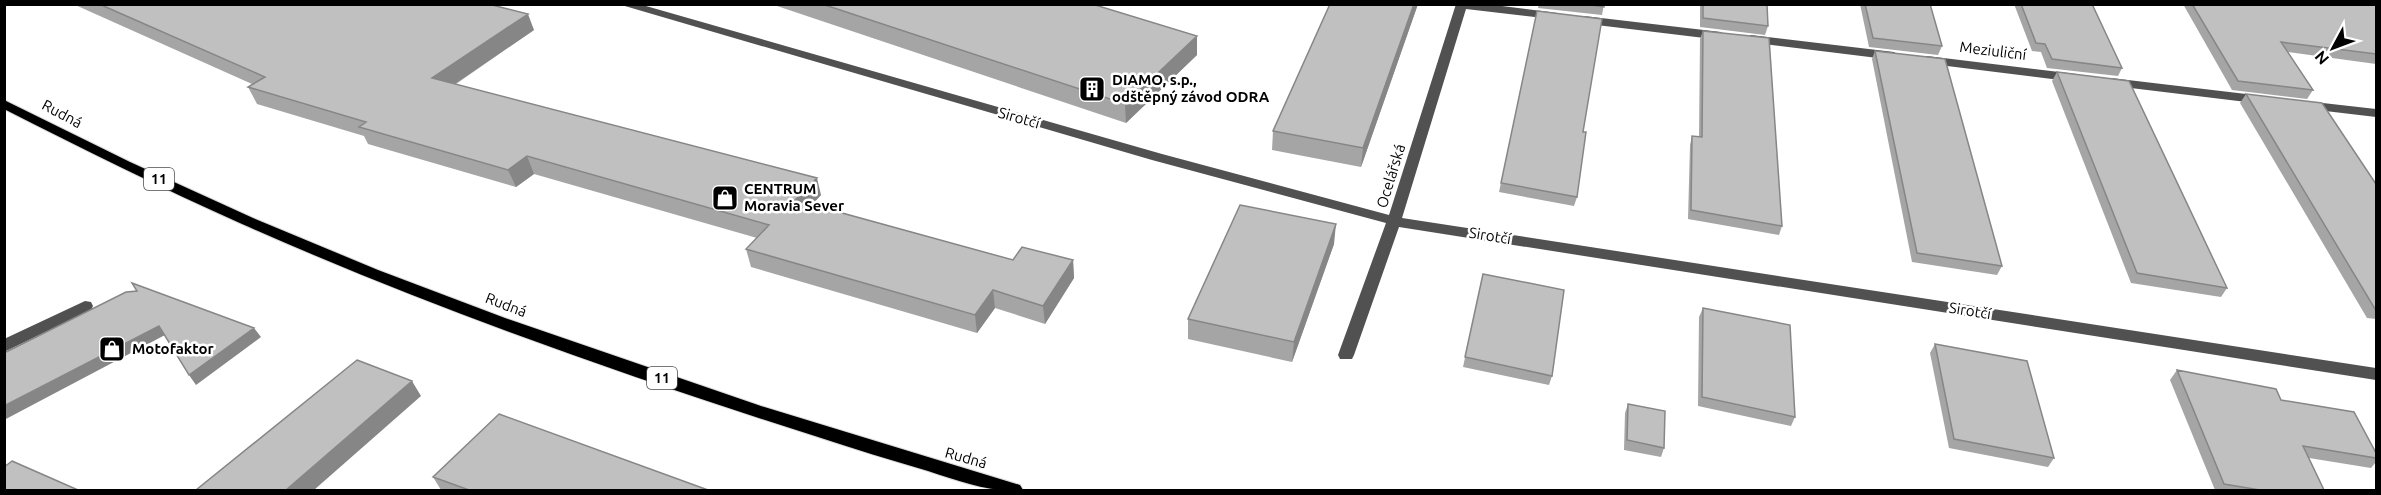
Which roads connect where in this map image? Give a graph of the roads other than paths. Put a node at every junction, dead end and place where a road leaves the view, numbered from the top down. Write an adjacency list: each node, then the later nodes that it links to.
1 (624, 4): 5 (street, Sirotčí)
2 (1462, 5): 4 (street, Meziuliční); 5 (street, Ocelářská)
3 (4, 104): 10 (main road, Rudná / 11)
4 (2376, 114)
5 (1394, 221): 8 (street, Ocelářská); 9 (street, Sirotčí)
6 (85, 306): 7 (street)
7 (4, 346)
8 (1346, 355)
9 (2376, 374)
10 (1014, 490)

